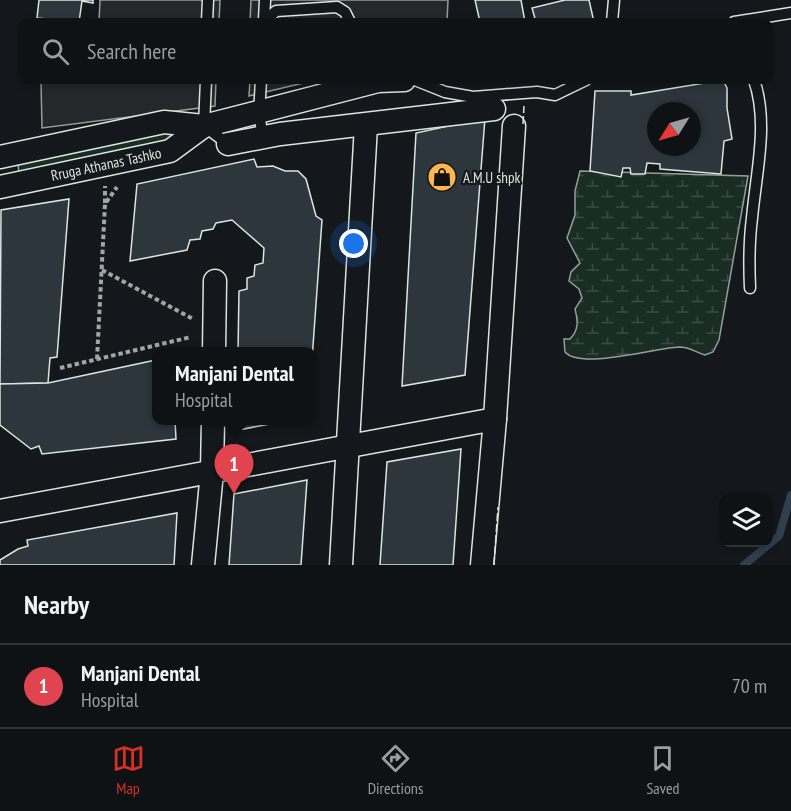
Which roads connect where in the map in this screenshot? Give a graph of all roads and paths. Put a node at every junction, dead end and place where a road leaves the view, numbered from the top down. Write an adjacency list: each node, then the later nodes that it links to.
1 (208, 0): 5 (lane)
2 (265, 0): 6 (lane)
3 (614, 0): 9 (lane)
4 (791, 13): 10 (lane)
5 (207, 18)
6 (264, 18)
7 (268, 18): 8 (lane)
8 (348, 18)
9 (612, 18)
10 (759, 18)
11 (206, 84): 20 (lane)
12 (261, 84): 18 (lane)
13 (353, 84): 18 (street, Rruga Athanas Tashko)
14 (425, 84): 15 (lane)
15 (578, 84)
16 (755, 84): 29 (lane)
17 (494, 109): 19 (street)
18 (259, 114): 20 (street, Rruga Athanas Tashko); 22 (lane)
19 (366, 125): 22 (street); 37 (street)
20 (204, 126): 23 (lane); 24 (street, Rruga Athanas Tashko); 26 (street, Rruga Athanas Tashko)
21 (514, 126): 35 (street)
22 (263, 137): 23 (street)
23 (228, 144)
24 (0, 157)
25 (124, 182): 27 (path)
26 (0, 187)
27 (102, 270): 30 (path); 33 (path)
28 (215, 281): 30 (street)
29 (750, 288)
30 (214, 341): 31 (path)
31 (175, 347)
32 (152, 351): 33 (path)
33 (98, 359): 34 (path)
34 (60, 368)
35 (495, 419): 37 (street); 42 (street)
36 (213, 425): 38 (street)
37 (350, 444): 38 (street); 41 (street)
38 (212, 472): 39 (street); 40 (street)
39 (0, 511)
40 (203, 565)
41 (341, 565)
42 (482, 565)

